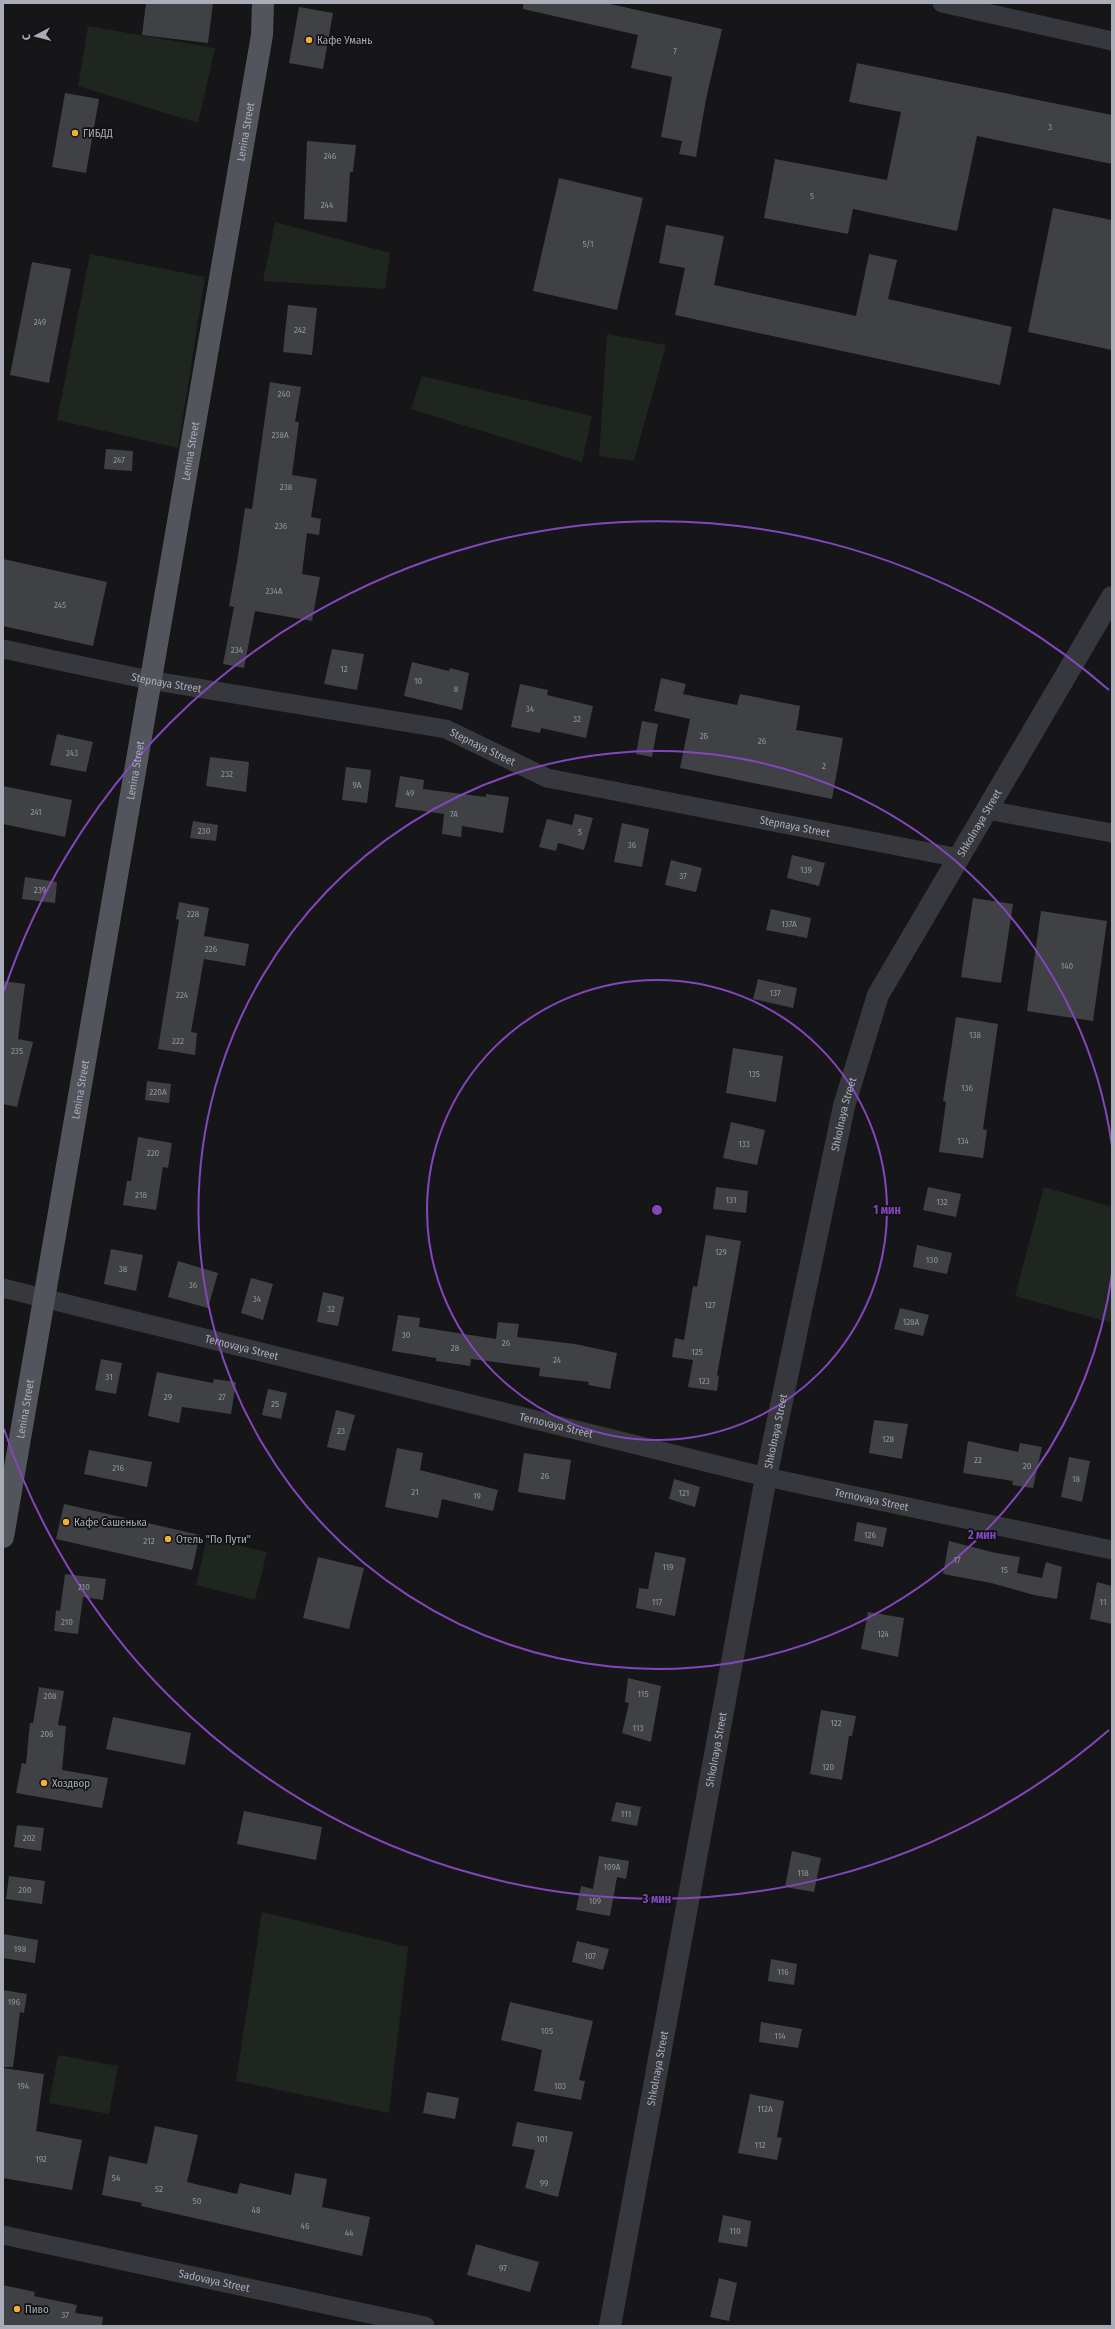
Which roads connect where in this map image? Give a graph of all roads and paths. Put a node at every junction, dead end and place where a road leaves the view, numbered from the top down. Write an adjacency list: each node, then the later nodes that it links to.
1 (263, 3): 6 (main road, Lenina Street)
2 (942, 3): 3 (street)
3 (1112, 41)
4 (1112, 597): 7 (street, Shkolnaya Street)
5 (3, 649): 6 (street, Stepnaya Street)
6 (149, 680): 9 (street, Stepnaya Street); 11 (main road, Lenina Street)
7 (987, 810): 8 (street); 9 (street, Shkolnaya Street)
8 (1112, 833)
9 (959, 858): 12 (street, Shkolnaya Street)
10 (3, 1288): 11 (street, Ternovaya Street)
11 (46, 1298): 12 (street, Ternovaya Street); 13 (main road, Lenina Street)
12 (766, 1477): 14 (street, Ternovaya Street); 17 (street, Shkolnaya Street)
13 (3, 1537)
14 (1112, 1550)
15 (3, 2235): 16 (street, Sadovaya Street)
16 (425, 2326)
17 (610, 2326)

